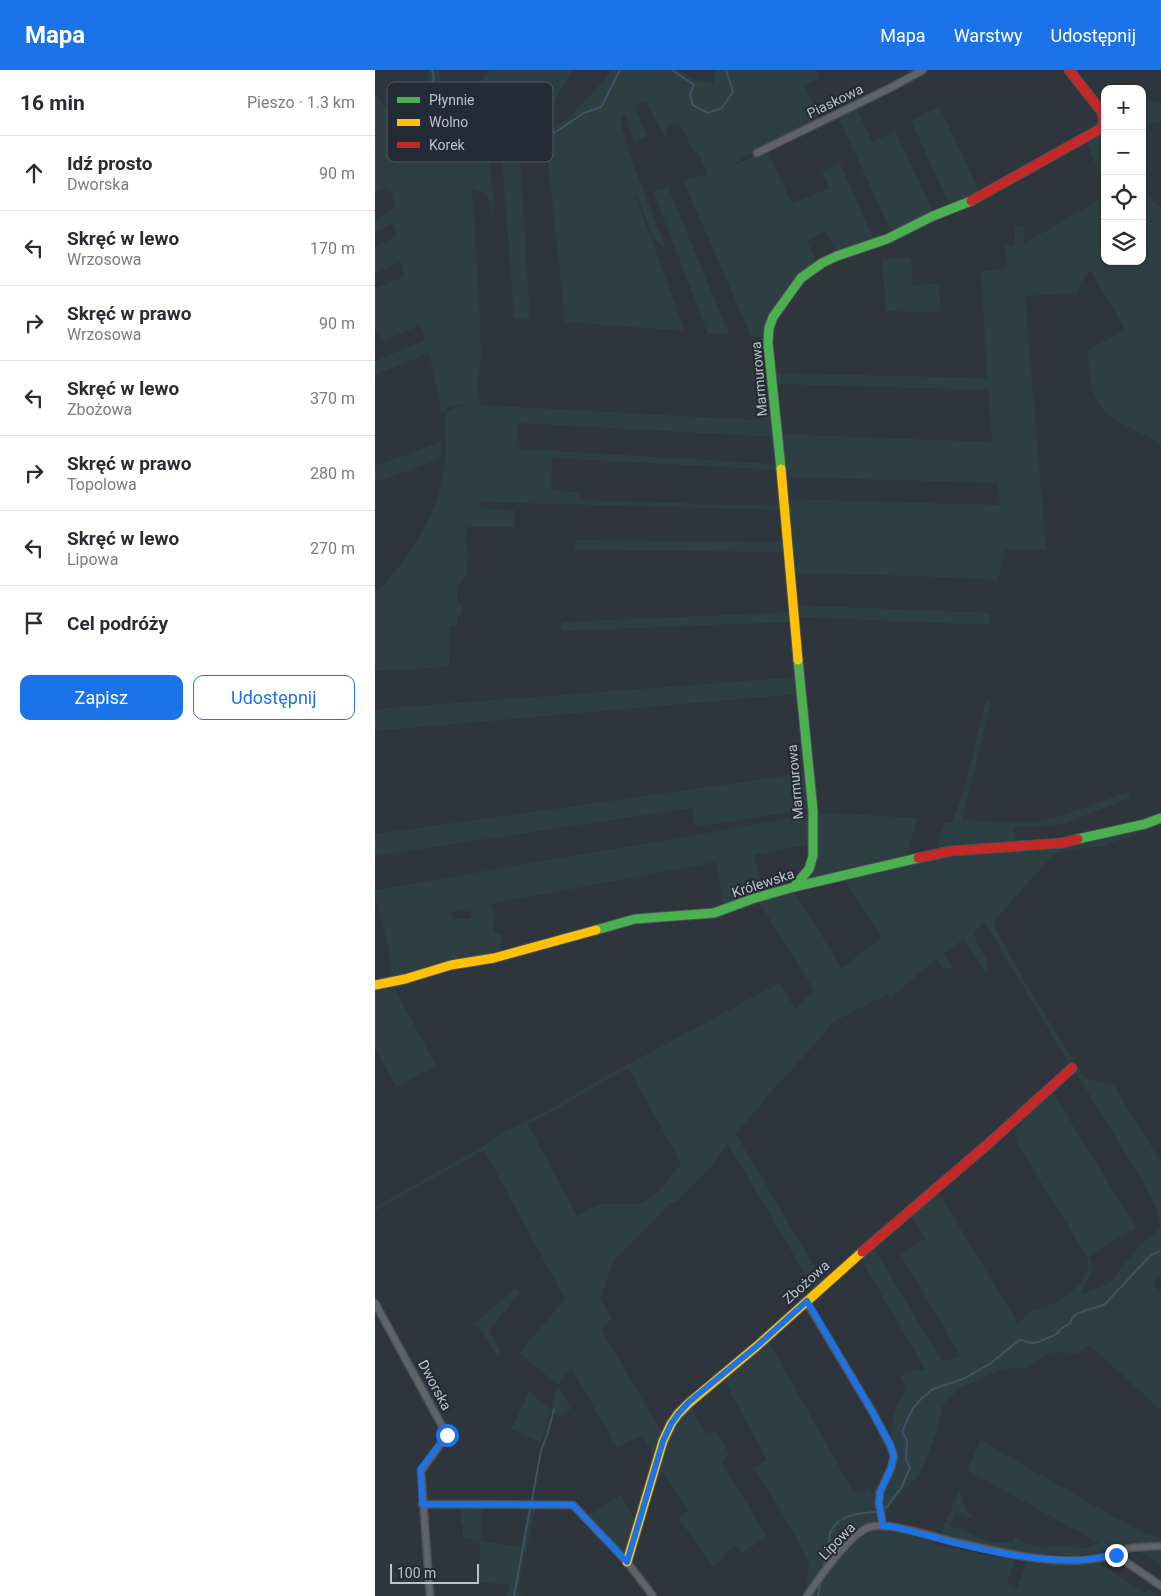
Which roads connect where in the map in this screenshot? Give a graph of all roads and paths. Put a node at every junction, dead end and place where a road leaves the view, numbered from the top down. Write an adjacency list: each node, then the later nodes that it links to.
1 (923, 70): 3 (street, Piaskowa)
2 (1069, 70): 5 (street, Marmurowa)
3 (757, 153)
4 (1161, 818): 5 (street, Królewska)
5 (794, 887): 6 (street, Królewska)
6 (375, 985)
7 (1072, 1068): 8 (street, Zbożowa)
8 (807, 1301): 11 (street); 14 (street, Zbożowa)
9 (375, 1303): 10 (street, Dworska)
10 (422, 1504): 14 (street); 16 (street, Dworska)
11 (883, 1526): 13 (street, Lipowa); 18 (street, Lipowa)
12 (1161, 1546): 13 (street, Lipowa)
13 (1116, 1555): 15 (street)
14 (627, 1562): 17 (street)
15 (1161, 1586)
16 (430, 1596)
17 (653, 1596)
18 (807, 1596)

